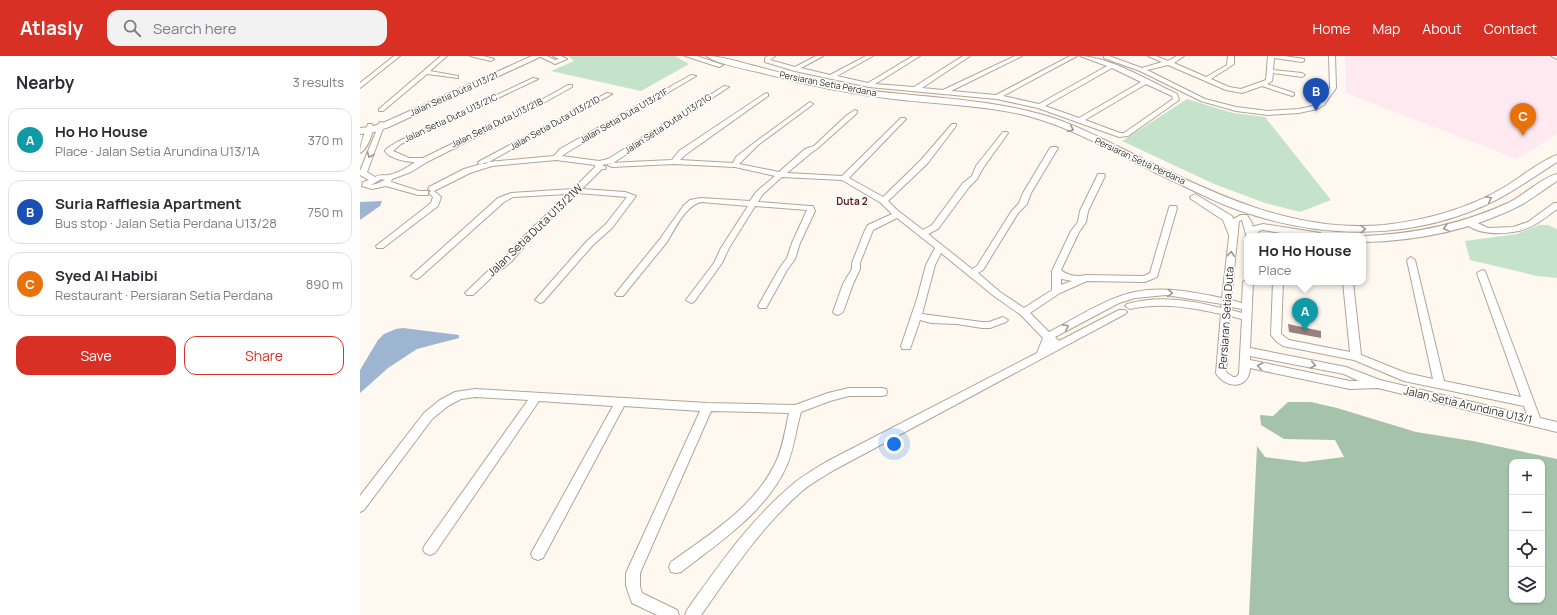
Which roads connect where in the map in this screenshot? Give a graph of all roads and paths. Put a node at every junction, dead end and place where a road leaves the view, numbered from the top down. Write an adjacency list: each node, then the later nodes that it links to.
1 (397, 56): 42 (street)
2 (444, 56): 32 (street)
3 (473, 56): 25 (street)
4 (532, 56): 57 (main road, Jalan Setia Duta U13/21)
5 (539, 56): 6 (street); 57 (main road, Jalan Setia Duta U13/21)
6 (556, 56)
7 (690, 56): 22 (main road, Persiaran Setia Perdana)
8 (820, 56): 29 (street)
9 (870, 56): 36 (street)
10 (918, 56): 41 (street)
11 (967, 56): 45 (street)
12 (1019, 56): 46 (street)
13 (1074, 56): 50 (street)
14 (1083, 56): 28 (street)
15 (1103, 56): 30 (street)
16 (1151, 56): 27 (street)
17 (1181, 56): 27 (street)
18 (1231, 56): 37 (street)
19 (1271, 56): 26 (street); 31 (street)
20 (1332, 56): 30 (street)
21 (1554, 56): 24 (street)
22 (711, 57): 84 (main road, Persiaran Setia Perdana, one-way to 84); 88 (main road, Persiaran Setia Perdana)
23 (770, 57): 29 (street)
24 (1557, 57)
25 (491, 59)
26 (1302, 60)
27 (1168, 63): 30 (street); 37 (street)
28 (1112, 66): 39 (street); 52 (street)
29 (795, 69): 36 (street)
30 (1142, 70)
31 (1270, 71): 33 (street); 40 (street)
32 (426, 72): 35 (street); 53 (street)
33 (1302, 75)
34 (693, 76): 66 (street, Jalan Setia Duta U13/21F)
35 (456, 77)
36 (831, 77): 41 (street)
37 (1206, 78): 40 (street)
38 (536, 79): 68 (street, Jalan Setia Duta U13/21C)
39 (1146, 81): 56 (street); 56 (street)
40 (1262, 84): 48 (street)
41 (869, 85): 45 (street)
42 (360, 86)
43 (570, 86): 69 (street, Jalan Setia Duta U13/21B)
44 (726, 87): 72 (street, Jalan Setia Duta U13/21G)
45 (916, 89): 46 (street)
46 (944, 92): 50 (street)
47 (609, 94): 65 (street, Jalan Setia Duta U13/21D)
48 (1292, 94)
49 (766, 95): 70 (street)
50 (997, 97): 52 (street)
51 (810, 104): 73 (street)
52 (1040, 106): 56 (street)
53 (381, 110)
54 (855, 112): 79 (street)
55 (903, 119): 82 (street)
56 (1080, 120)
57 (382, 125): 60 (main road, Jalan Setia Duta U13/21); 85 (street, one-way to 85)
58 (954, 125): 89 (street)
59 (360, 126): 60 (main road)
60 (370, 128): 61 (main road); 64 (street)
61 (360, 131)
62 (1005, 133): 101 (street)
63 (1054, 148): 107 (street)
64 (360, 151)
65 (501, 152): 71 (street); 76 (street, Jalan Setia Duta U13/21D)
66 (556, 158): 71 (street); 75 (street)
67 (1557, 158): 78 (main road, Persiaran Setia Perdana)
68 (408, 160): 69 (street); 77 (street)
69 (424, 160): 77 (street, Jalan Setia Duta U13/21B)
70 (674, 162): 72 (street); 73 (street)
71 (498, 163): 76 (street); 87 (street)
72 (611, 163): 75 (street)
73 (735, 164): 79 (street)
74 (1557, 164): 78 (main road)
75 (600, 165): 86 (street, Jalan Setia Duta U13/21W)
76 (467, 171): 87 (street)
77 (401, 172): 83 (street, Jalan Setia Duta U13/21B)
78 (1532, 174): 96 (main road, Persiaran Setia Perdana, one-way to 78)
79 (781, 175): 82 (street); 90 (street)
80 (1101, 176): 106 (street)
81 (1557, 177): 95 (main road)
82 (844, 178): 89 (street)
83 (387, 180): 85 (street); 87 (street)
84 (1184, 182): 94 (main road); 96 (main road, Persiaran Setia Perdana)
85 (365, 185)
86 (576, 190): 109 (street); 115 (street, Jalan Setia Duta U13/21W); 117 (street)
87 (431, 191): 103 (street)
88 (1195, 197): 94 (main road, Persiaran Setia Perdana); 97 (main road)
89 (884, 201): 93 (street)
90 (754, 203): 116 (street); 118 (street); 120 (street)
91 (1557, 205): 95 (street)
92 (1173, 208): 110 (street)
93 (897, 214): 101 (street); 123 (street)
94 (1244, 217): 96 (main road); 97 (street, Persiaran Setia Duta); 98 (street); 100 (main road, Persiaran Setia Perdana)
95 (1468, 222): 102 (main road, one-way to 102)
96 (1324, 232): 100 (main road, Persiaran Setia Perdana)
97 (1233, 233): 121 (street, Persiaran Setia Duta, one-way to 97)
98 (1250, 233)
99 (1253, 233): 100 (main road)
100 (1302, 233)
101 (922, 234): 104 (street)
102 (1366, 239)
103 (380, 246)
104 (940, 248): 107 (street); 126 (street)
105 (1411, 260): 136 (street)
106 (1056, 271): 110 (street); 114 (street)
107 (972, 273): 125 (street)
108 (1482, 273): 140 (street)
109 (416, 276)
110 (1081, 280): 114 (street)
111 (1248, 285): 124 (street, Persiaran Setia Duta)
112 (1278, 285): 133 (street)
113 (1348, 285): 133 (street)
114 (1057, 291): 125 (street)
115 (470, 293)
116 (620, 294)
117 (540, 300)
118 (691, 300)
119 (1117, 301): 121 (street, one-way to 121); 122 (street); 128 (street, one-way to 119)
120 (763, 306)
121 (1226, 308): 122 (street); 124 (street); 134 (street, Persiaran Setia Duta)
122 (1126, 309): 130 (street)
123 (838, 312)
124 (1247, 312): 131 (street, Persiaran Setia Duta)
125 (1024, 313): 128 (street)
126 (915, 316): 127 (street); 129 (street)
127 (1003, 320)
128 (1049, 336): 130 (street); 132 (street)
129 (906, 346)
130 (1058, 346): 132 (street)
131 (1245, 351): 134 (street, Persiaran Setia Duta); 135 (street, one-way to 135)
132 (1041, 354): 150 (street)
133 (1356, 357): 136 (street)
134 (1244, 363): 135 (street, one-way to 134)
135 (1378, 384): 143 (street, Jalan Setia Arundina U13/1)
136 (1440, 384): 140 (street)
137 (882, 392): 142 (street)
138 (536, 397): 139 (street); 145 (street); 146 (street)
139 (621, 401): 141 (street); 147 (street)
140 (1528, 403): 143 (street)
141 (707, 407): 142 (street); 149 (street)
142 (796, 409): 148 (street)
143 (1535, 421): 144 (street, Jalan Setia Arundina U13/1)
144 (1557, 427)
145 (360, 506)
146 (430, 549)
147 (538, 554)
148 (676, 567)
149 (672, 615)
150 (692, 615)

